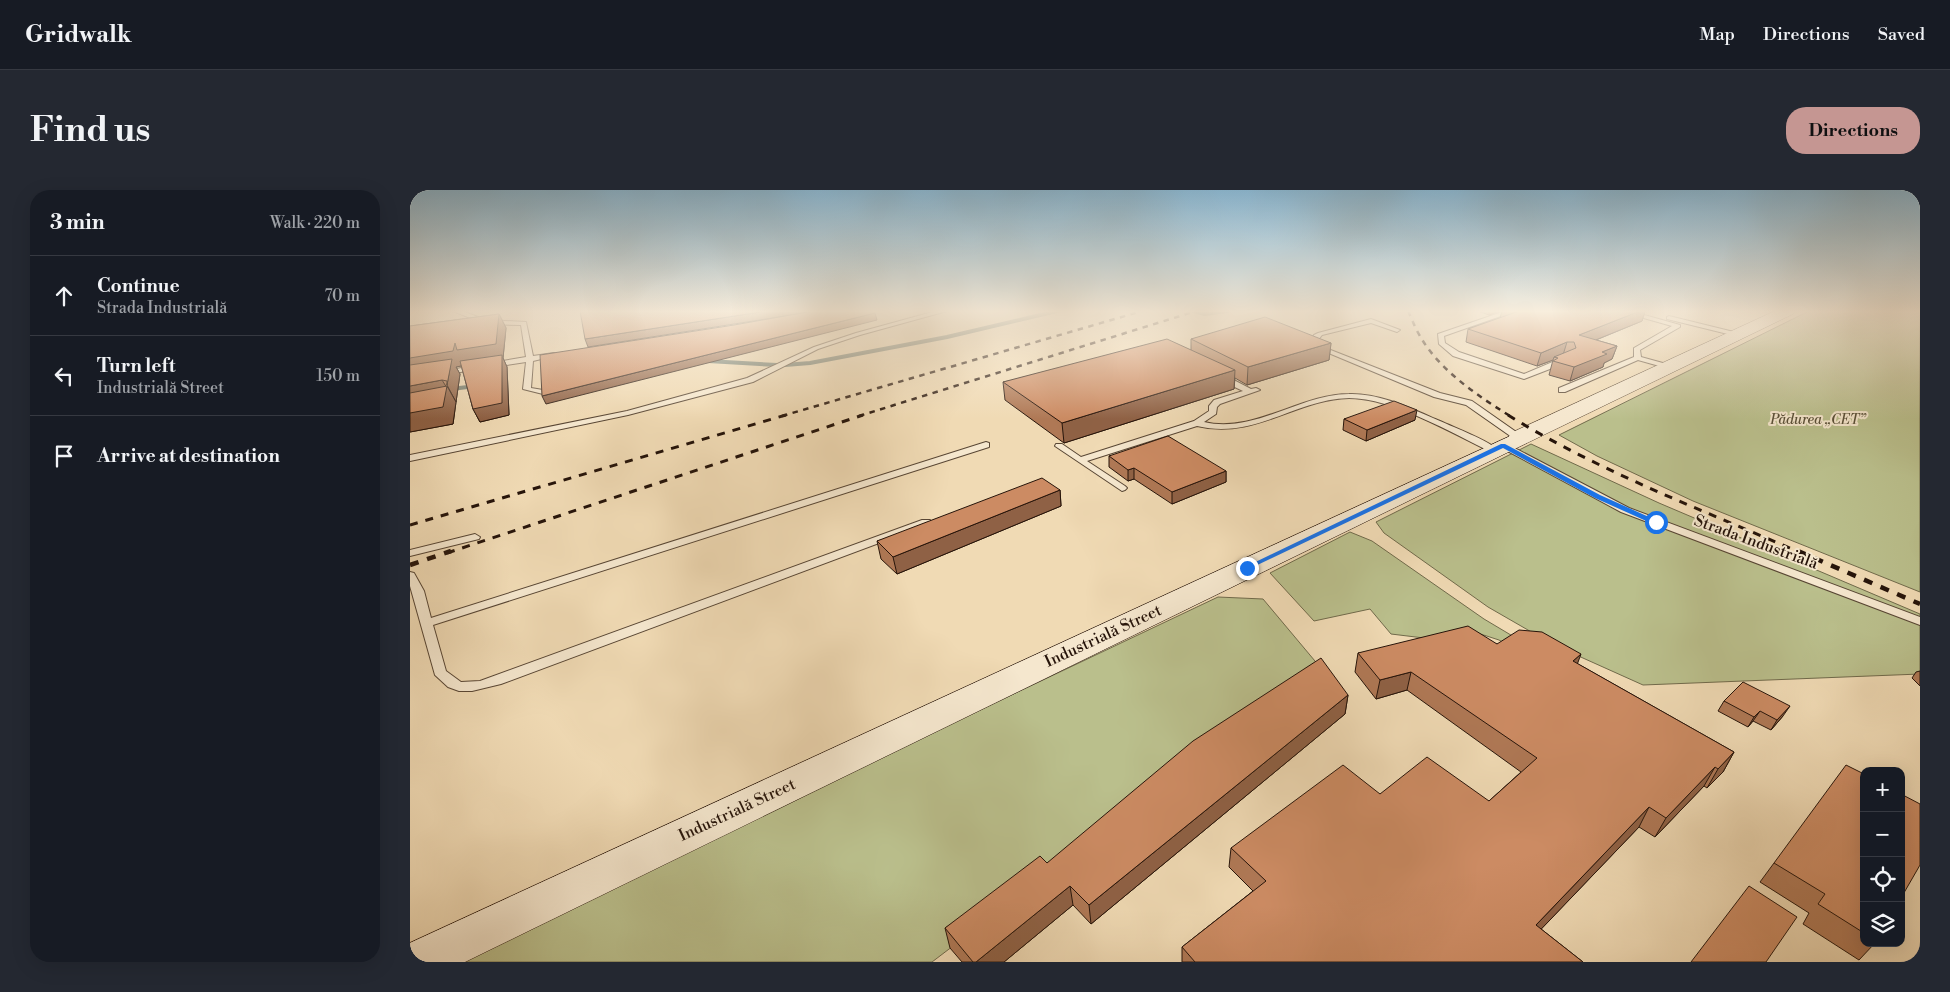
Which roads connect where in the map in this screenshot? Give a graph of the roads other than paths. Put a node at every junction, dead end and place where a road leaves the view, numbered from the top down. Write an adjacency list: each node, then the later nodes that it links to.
1 (528, 347): 8 (lane)
2 (819, 347): 20 (lane)
3 (1320, 347): 17 (lane)
4 (1446, 347): 10 (lane)
5 (1638, 347): 9 (lane)
6 (1713, 347): 11 (main road, Industrială Street)
7 (558, 354): 8 (lane)
8 (530, 358): 12 (lane); 15 (lane)
9 (1638, 358): 11 (lane); 14 (lane)
10 (1567, 359)
11 (1667, 367): 17 (main road, Industrială Street)
12 (438, 374)
13 (1215, 374): 16 (lane)
14 (1562, 390)
15 (540, 392)
16 (1197, 423): 17 (lane); 21 (lane)
17 (1506, 444): 27 (lane, Strada Industrială); 29 (main road, Industrială Street)
18 (986, 445): 28 (lane)
19 (1059, 446): 21 (lane)
20 (410, 458)
21 (1080, 460): 22 (lane)
22 (1122, 488)
23 (939, 518): 28 (lane)
24 (474, 536): 25 (lane)
25 (410, 554)
26 (410, 575): 28 (lane)
27 (1920, 621)
28 (428, 623)
29 (418, 962)

